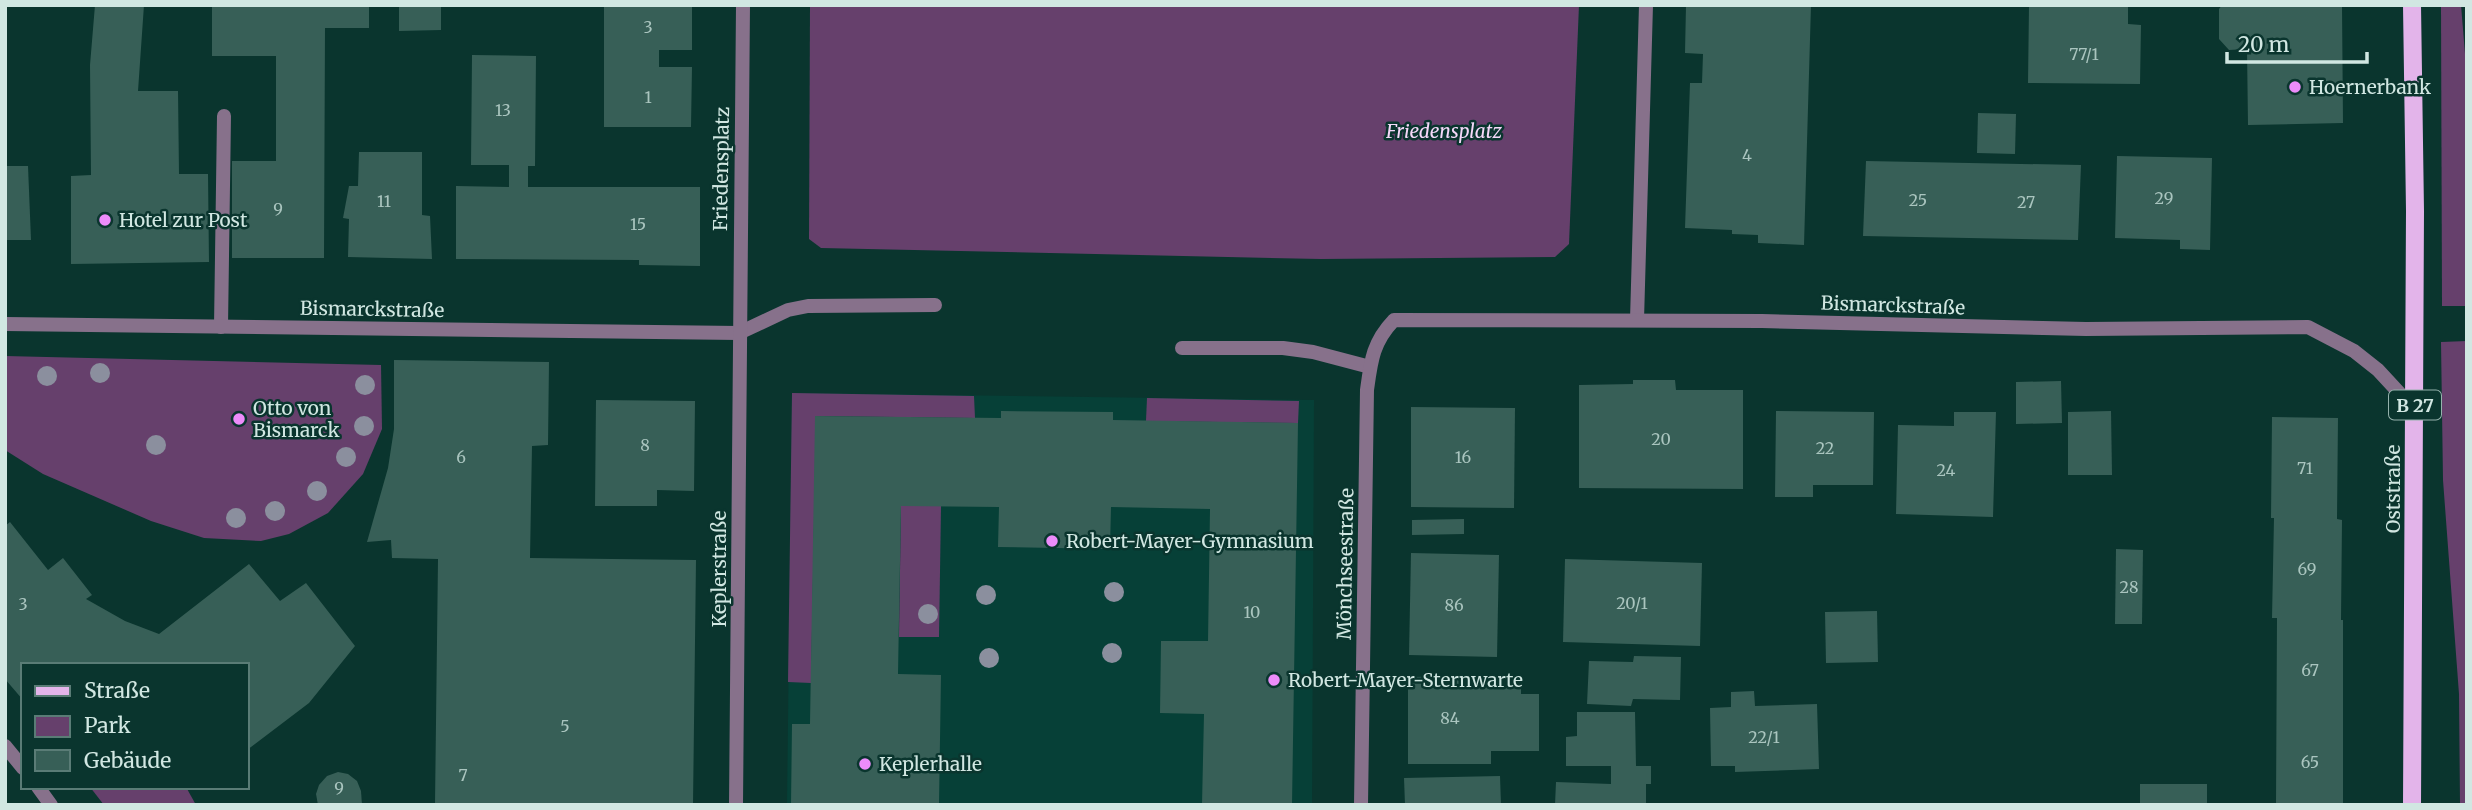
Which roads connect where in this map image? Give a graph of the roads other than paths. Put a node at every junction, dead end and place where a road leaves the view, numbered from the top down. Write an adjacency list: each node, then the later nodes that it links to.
1 (743, 5): 9 (street, Friedensplatz)
2 (1646, 5): 6 (street)
3 (2412, 5): 12 (main road, Oststraße / B 27)
4 (224, 117): 8 (street)
5 (934, 305): 9 (street)
6 (1637, 320): 11 (street, Bismarckstraße); 12 (street, Bismarckstraße)
7 (5, 324): 8 (street, Bismarckstraße)
8 (221, 327): 9 (street, Bismarckstraße)
9 (739, 332): 17 (street, Keplerstraße)
10 (1182, 348): 11 (street)
11 (1370, 367): 18 (street, Mönchseestraße)
12 (2415, 410): 19 (main road, Oststraße / B 27)
13 (5, 746): 14 (street)
14 (21, 766)
15 (39, 789): 16 (street)
16 (51, 805)
17 (736, 805)
18 (1361, 805)
19 (2412, 805)

